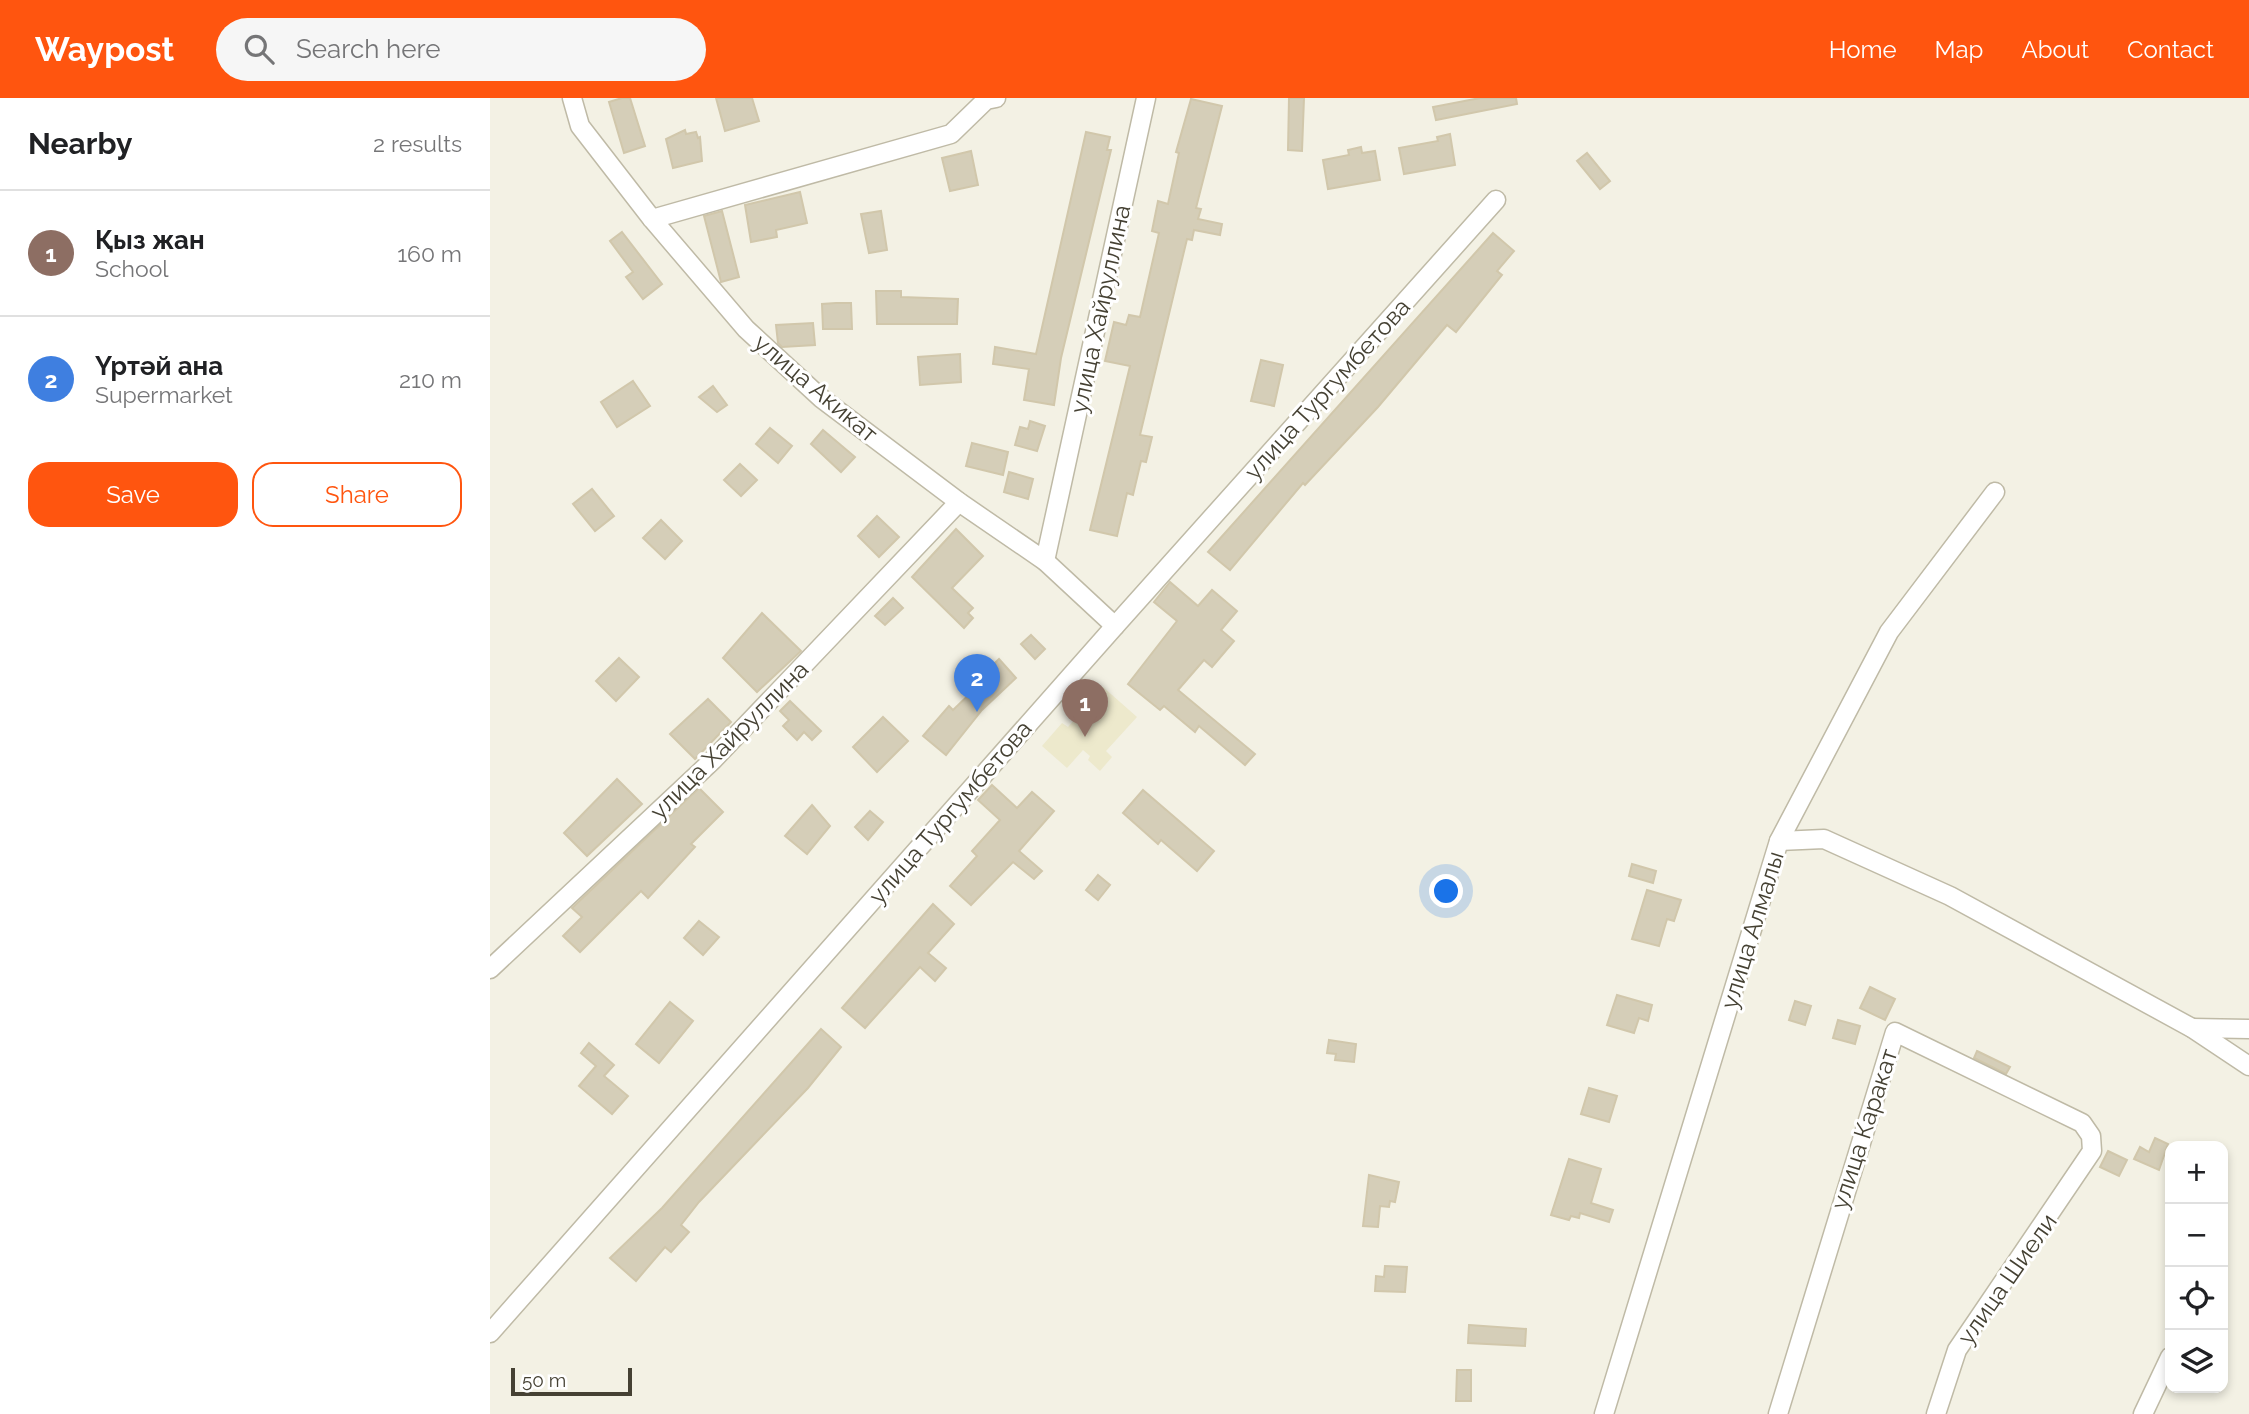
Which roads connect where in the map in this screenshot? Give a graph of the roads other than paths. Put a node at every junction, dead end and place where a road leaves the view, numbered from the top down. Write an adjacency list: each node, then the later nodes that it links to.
1 (572, 98): 5 (street, улица Акикат)
2 (996, 98): 5 (street)
3 (1146, 98): 8 (street, улица Хайруллина)
4 (1496, 200): 9 (street, улица Тургумбетова)
5 (652, 219): 7 (street, улица Акикат)
6 (1995, 492): 10 (street, улица Алмалы)
7 (959, 502): 8 (street, улица Акикат); 11 (street, улица Хайруллина)
8 (1045, 561): 9 (street, улица Акикат)
9 (1115, 626): 16 (street, улица Тургумбетова)
10 (1779, 841): 12 (street); 18 (street, улица Алмалы)
11 (490, 970)
12 (2192, 1028): 13 (street); 14 (street)
13 (2249, 1030)
14 (2249, 1066)
15 (2092, 1151): 19 (street, улица Каракат); 20 (street, улица Шиели)
16 (490, 1333)
17 (2165, 1368): 21 (street)
18 (1604, 1414)
19 (1778, 1414)
20 (1936, 1414)
21 (2143, 1414)

